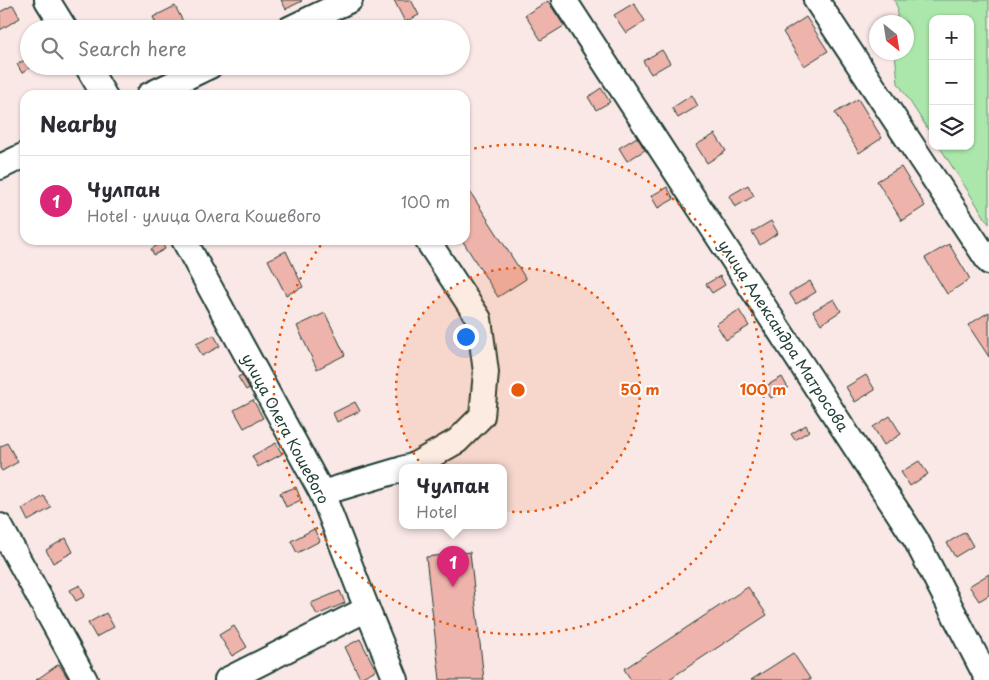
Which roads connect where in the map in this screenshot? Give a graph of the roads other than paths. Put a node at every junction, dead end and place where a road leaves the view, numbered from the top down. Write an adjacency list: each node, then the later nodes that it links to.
1 (47, 0): 5 (street)
2 (350, 0): 6 (street)
3 (564, 0): 24 (street, улица Александра Матросова)
4 (816, 0): 15 (street)
5 (59, 20)
6 (308, 20)
7 (92, 75): 9 (street)
8 (191, 75): 10 (street)
9 (101, 90)
10 (160, 90)
11 (20, 157): 12 (street)
12 (0, 167)
13 (187, 245): 18 (street, улица Олега Кошевого)
14 (430, 245): 16 (street)
15 (989, 262)
16 (417, 464)
17 (399, 471): 18 (street)
18 (322, 494): 20 (street, улица Олега Кошевого)
19 (0, 526): 21 (street)
20 (367, 610): 22 (street); 23 (street, улица Олега Кошевого)
21 (85, 680)
22 (227, 680)
23 (396, 680)
24 (988, 680)

